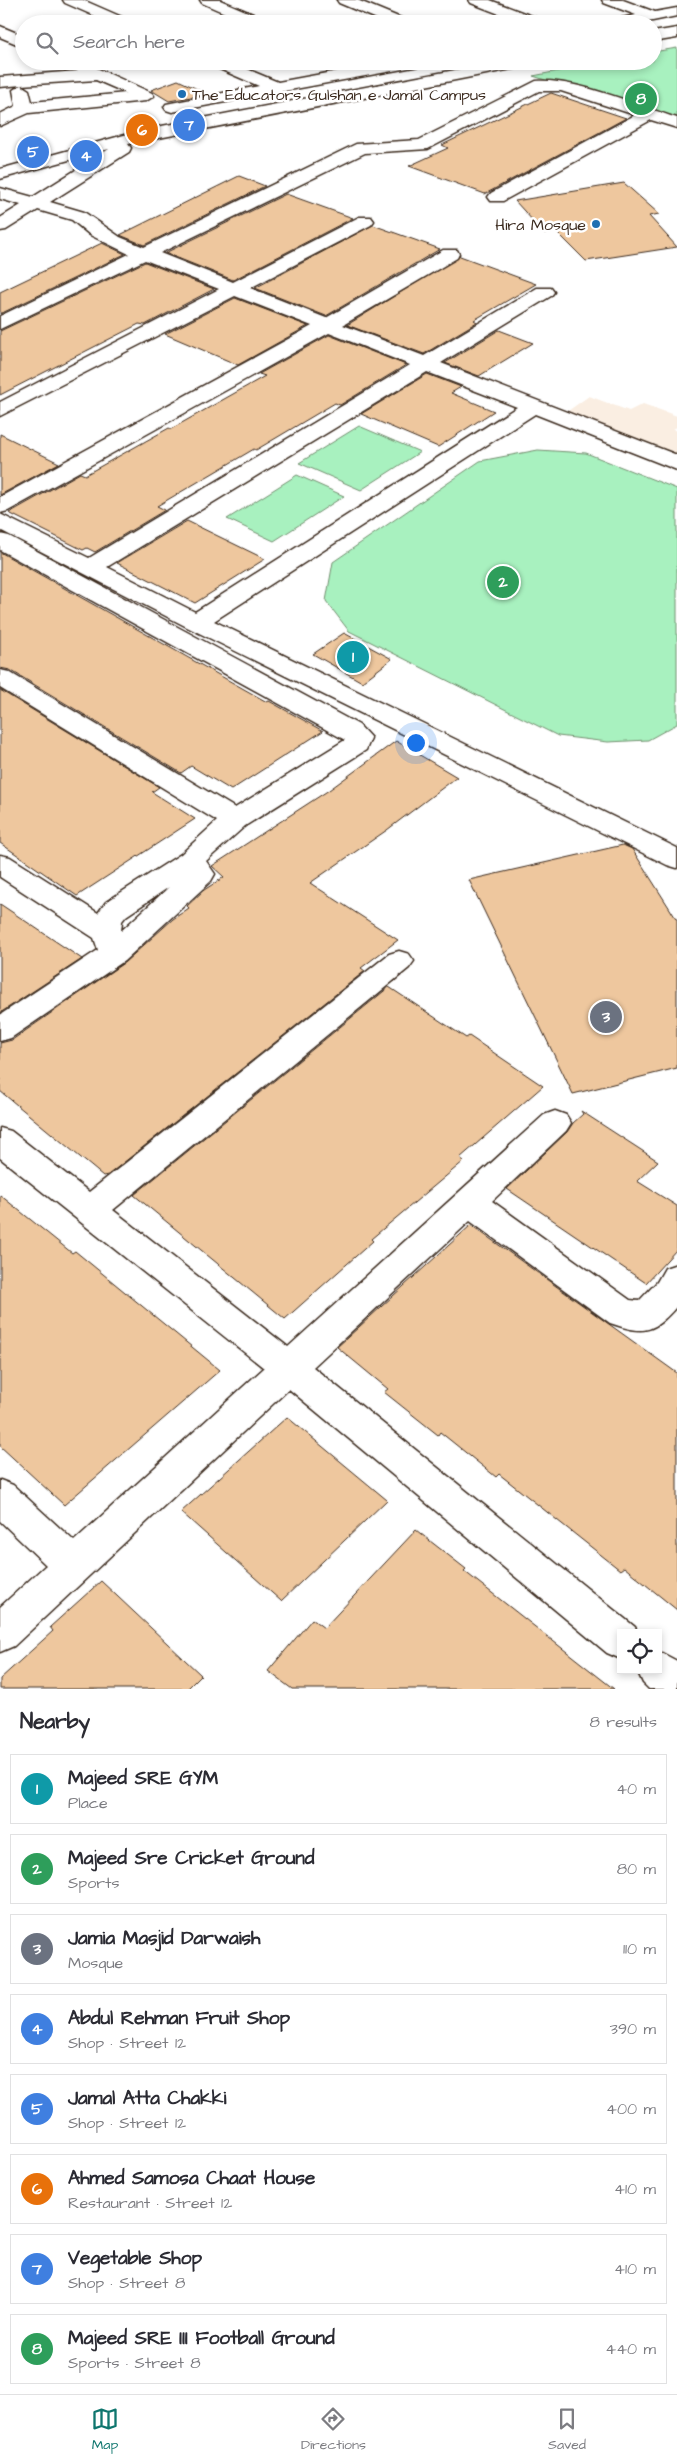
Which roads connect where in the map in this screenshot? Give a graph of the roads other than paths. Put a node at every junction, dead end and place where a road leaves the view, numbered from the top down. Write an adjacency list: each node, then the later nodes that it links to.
1 (70, 0): 7 (street)
2 (207, 0): 8 (street)
3 (344, 0): 9 (street)
4 (476, 0): 10 (street)
5 (609, 0): 11 (street)
6 (677, 12): 12 (street)
7 (105, 15)
8 (243, 15)
9 (381, 15)
10 (516, 15)
11 (651, 15)
12 (660, 15)
13 (0, 31): 16 (street)
14 (677, 33): 15 (street)
15 (662, 36)
16 (15, 38)
17 (88, 70): 21 (street)
18 (235, 70): 24 (street)
19 (375, 70): 24 (street)
20 (481, 70): 31 (street)
21 (99, 75): 22 (street); 25 (street)
22 (19, 80): 23 (street); 27 (street)
23 (0, 82)
24 (277, 88): 26 (street)
25 (146, 96): 26 (street); 27 (street)
26 (172, 107): 31 (street)
27 (25, 108): 29 (street)
28 (650, 114): 30 (street); 35 (street); 39 (street)
29 (0, 121)
30 (677, 123)
31 (178, 128): 32 (street)
32 (146, 134): 33 (street); 36 (street)
33 (0, 174)
34 (0, 193): 36 (street)
35 (497, 198)
36 (38, 203): 38 (street); 39 (street)
37 (365, 221): 41 (street)
38 (0, 226)
39 (145, 254): 41 (street); 43 (street)
40 (450, 254): 44 (street)
41 (234, 288): 44 (street); 47 (street)
42 (544, 292): 45 (street)
43 (0, 323)
44 (328, 325): 45 (street); 49 (street)
45 (429, 364): 46 (street); 52 (street)
46 (534, 406): 48 (street); 53 (street)
47 (0, 410)
48 (677, 463)
49 (0, 506)
50 (0, 520): 52 (street)
51 (1, 541): 55 (street)
52 (90, 567): 53 (street)
53 (196, 622): 56 (street)
54 (0, 677): 55 (street)
55 (235, 820): 58 (street)
56 (677, 859)
57 (0, 864): 58 (street)
58 (110, 943): 60 (street)
59 (399, 960): 64 (street)
60 (0, 1030)
61 (555, 1123): 63 (street)
62 (0, 1140): 64 (street)
63 (470, 1202): 65 (street); 66 (street)
64 (89, 1211): 66 (street)
65 (677, 1278)
66 (289, 1368): 68 (street); 70 (street)
67 (0, 1497): 68 (street)
68 (74, 1566): 69 (street)
69 (0, 1634)
70 (617, 1637)
71 (662, 1674): 72 (street)
72 (677, 1686)

